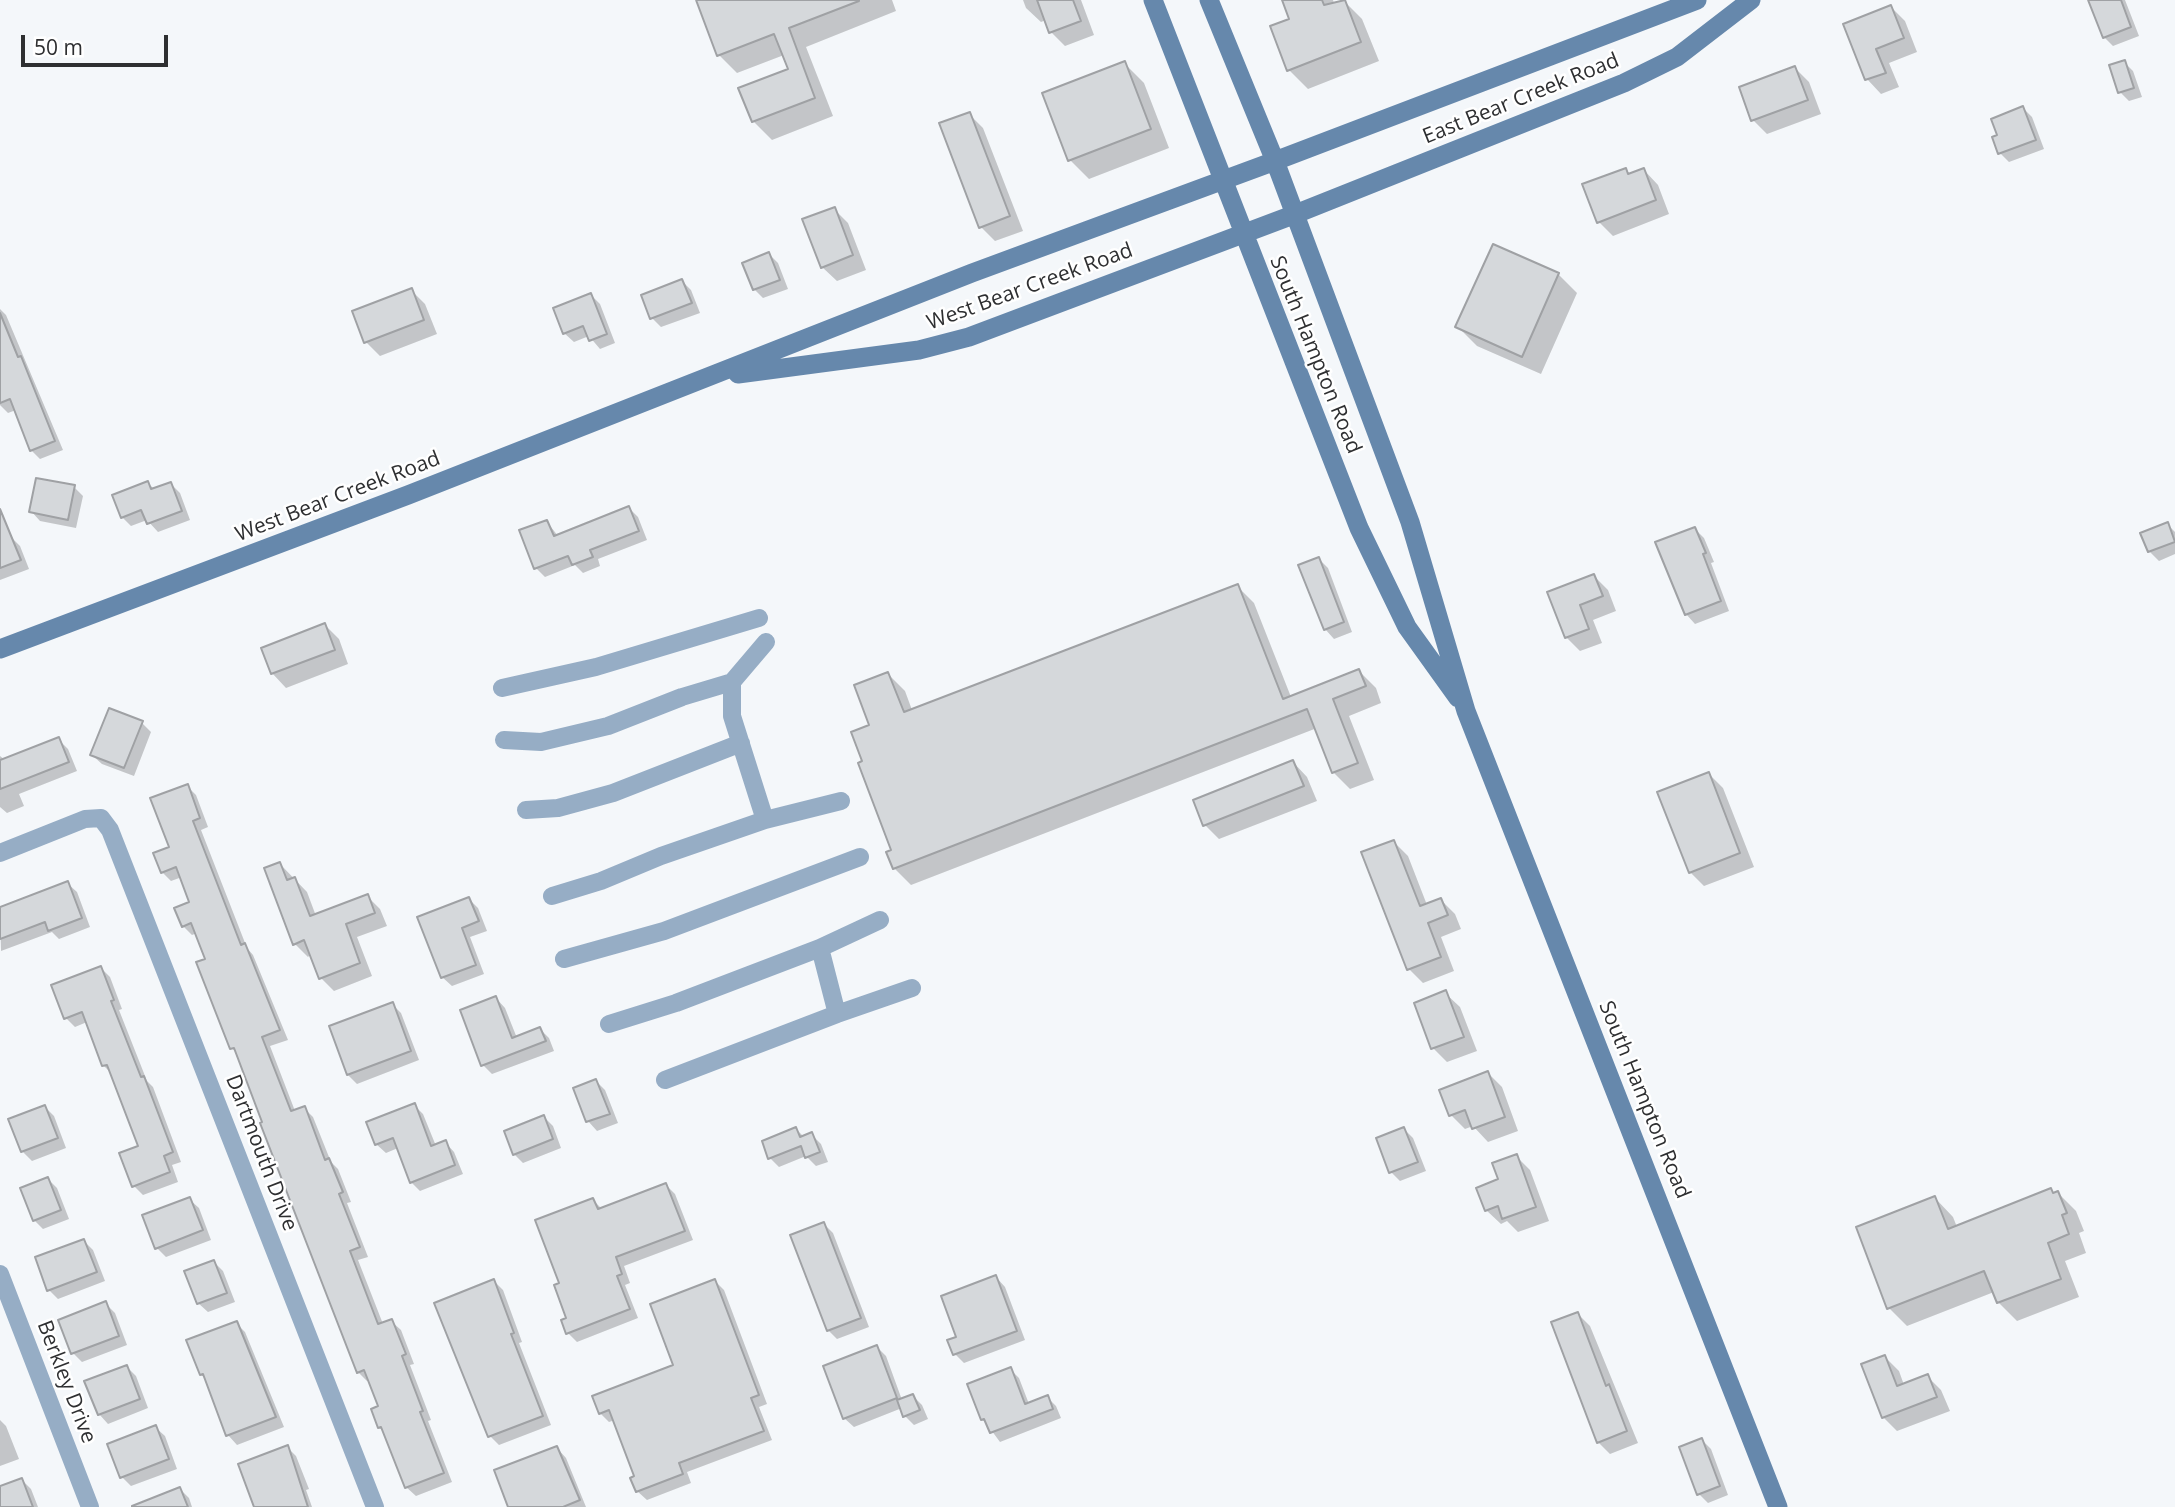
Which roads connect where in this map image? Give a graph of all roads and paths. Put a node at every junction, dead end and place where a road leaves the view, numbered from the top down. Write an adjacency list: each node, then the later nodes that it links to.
1 (1153, 0): 6 (main road, South Hampton Road)
2 (1209, 0): 5 (main road, South Hampton Road)
3 (1697, 0): 5 (main road, East Bear Creek Road)
4 (1751, 0): 7 (main road, East Bear Creek Road)
5 (1275, 161): 6 (main road, East Bear Creek Road); 7 (main road, South Hampton Road)
6 (1224, 180): 8 (main road, South Hampton Road); 9 (main road, West Bear Creek Road)
7 (1293, 215): 8 (main road, West Bear Creek Road); 15 (main road, South Hampton Road)
8 (1242, 232): 9 (main road, West Bear Creek Road); 15 (main road, South Hampton Road)
9 (692, 383): 12 (main road, West Bear Creek Road)
10 (759, 618): 14 (street)
11 (766, 642): 13 (street)
12 (0, 649)
13 (732, 681): 16 (street); 17 (street)
14 (502, 688)
15 (1466, 711): 34 (main road, South Hampton Road)
16 (504, 740)
17 (741, 743): 19 (street); 20 (street)
18 (841, 801): 20 (street)
19 (526, 810)
20 (765, 820): 23 (street)
21 (0, 853): 33 (street, Dartmouth Drive)
22 (860, 857): 26 (street)
23 (552, 896)
24 (880, 920): 25 (street)
25 (820, 948): 28 (street); 29 (street)
26 (564, 959)
27 (912, 988): 28 (street)
28 (837, 1014): 30 (street)
29 (609, 1024)
30 (665, 1080)
31 (0, 1273): 32 (street, Berkley Drive)
32 (90, 1507)
33 (375, 1507)
34 (1778, 1507)

